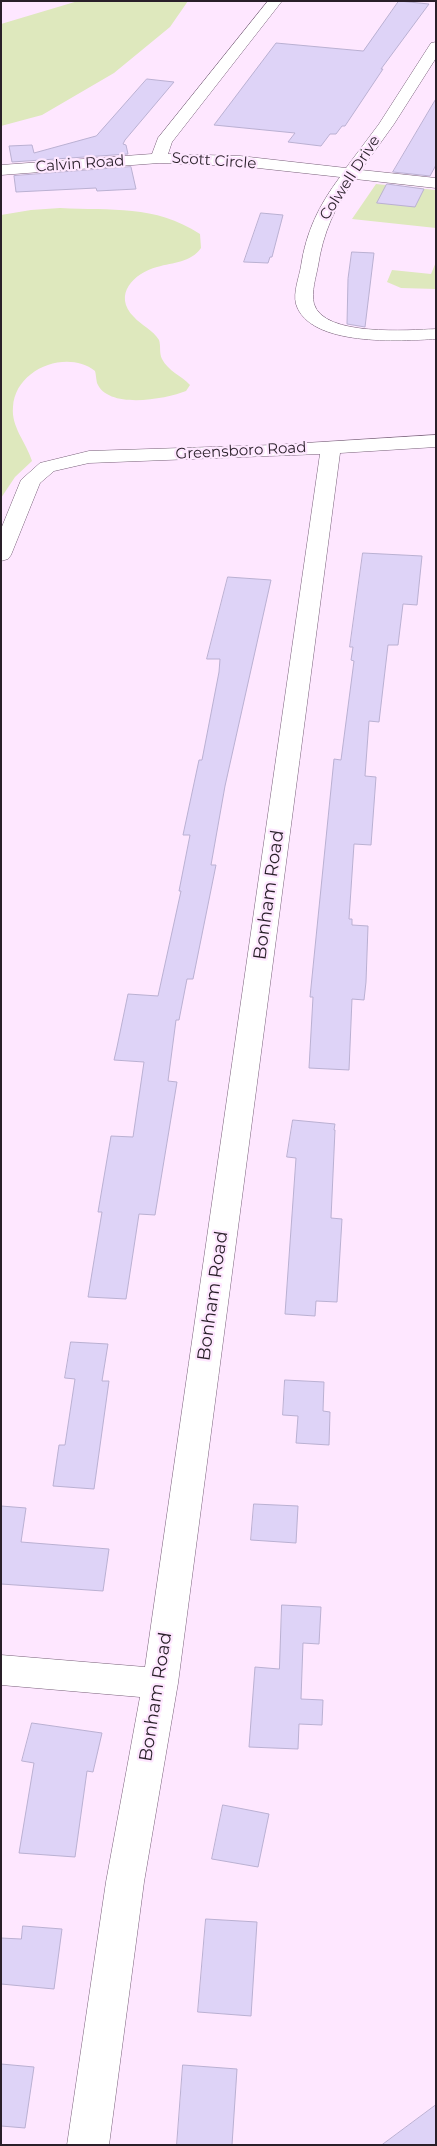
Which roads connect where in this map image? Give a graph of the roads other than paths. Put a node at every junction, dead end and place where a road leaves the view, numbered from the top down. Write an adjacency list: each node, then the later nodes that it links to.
1 (275, 1): 3 (street, Scott Circle)
2 (436, 46): 5 (street, Colwell Drive)
3 (158, 158): 4 (street, Calvin Road); 5 (street, Scott Circle)
4 (1, 170)
5 (350, 174): 6 (street, Scott Circle); 7 (street, Colwell Drive)
6 (436, 183)
7 (436, 334)
8 (436, 441): 9 (street, Greensboro Road)
9 (331, 447): 10 (street, Greensboro Road); 12 (street, Bonham Road)
10 (1, 555)
11 (1, 1670): 12 (street)
12 (160, 1683): 13 (street, Bonham Road)
13 (88, 2145)

